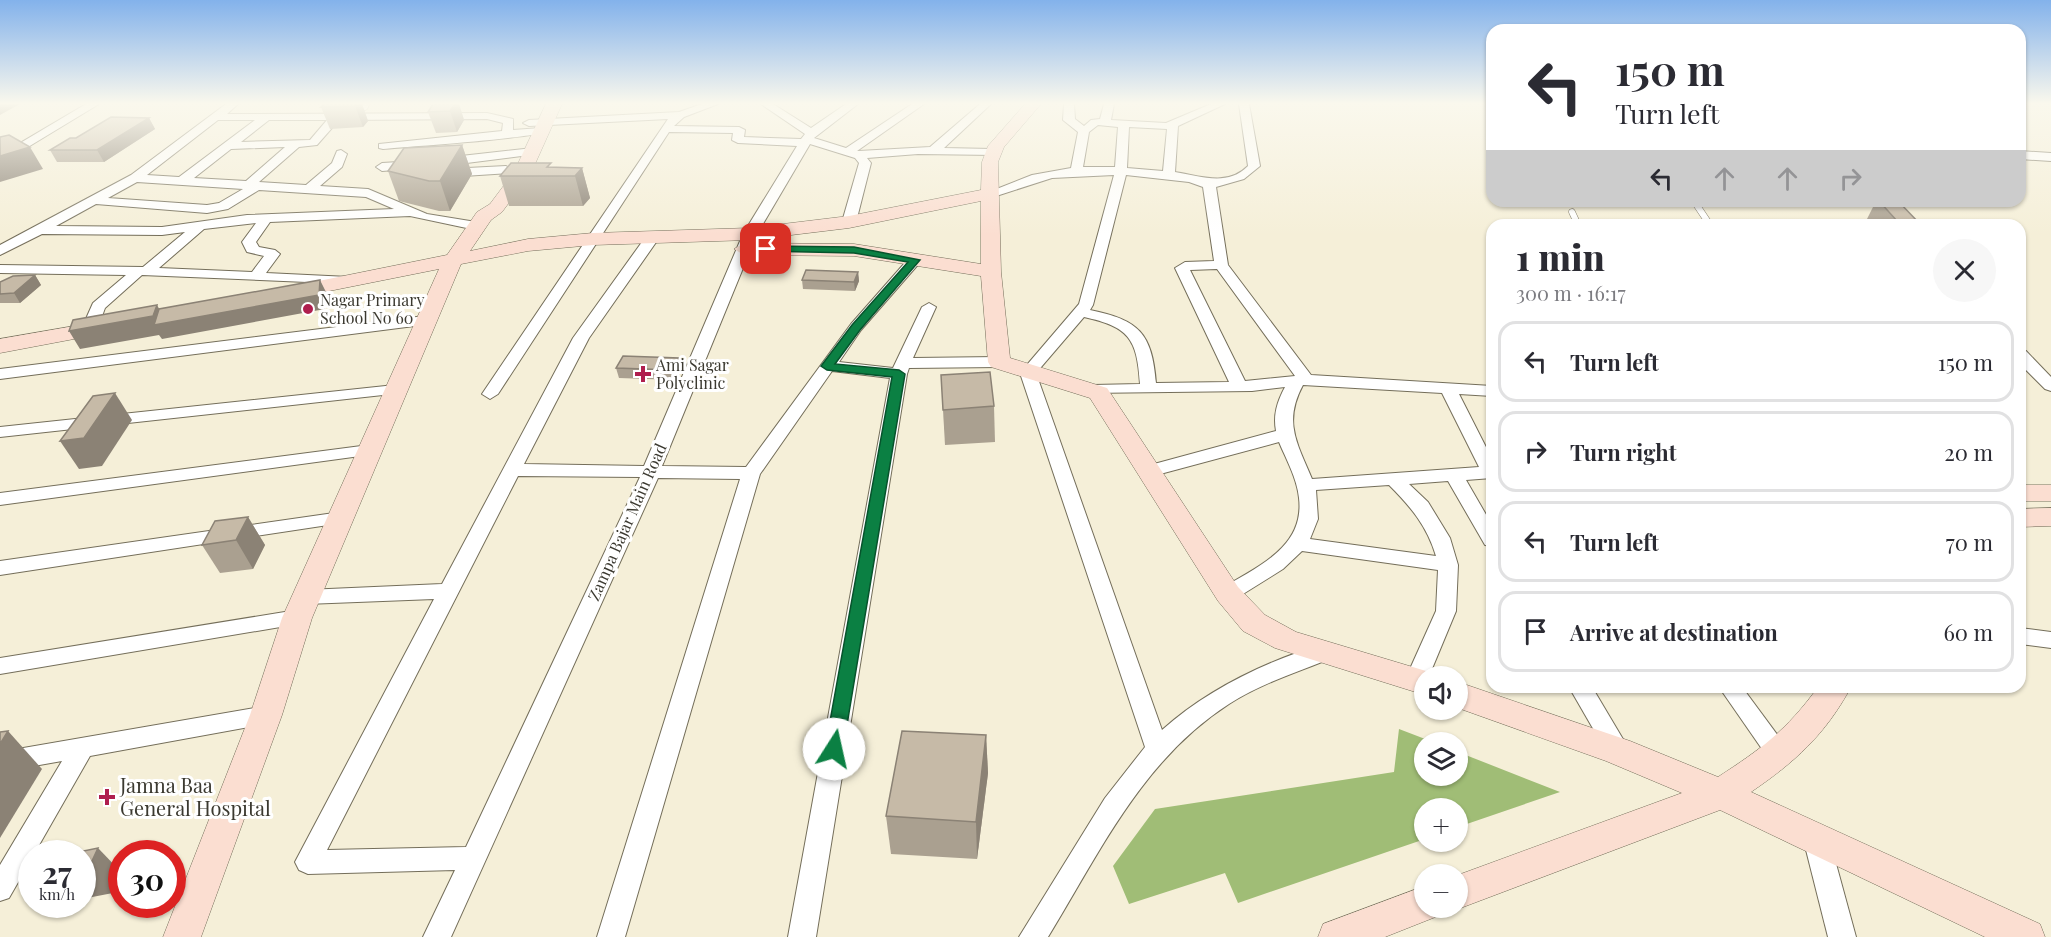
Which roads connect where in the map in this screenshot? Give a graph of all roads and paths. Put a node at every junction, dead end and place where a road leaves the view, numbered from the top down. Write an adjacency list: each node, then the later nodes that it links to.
1 (19, 148): 26 (street)
2 (175, 148): 33 (street)
3 (226, 148): 34 (street)
4 (292, 148): 35 (street)
5 (383, 148): 27 (street)
6 (519, 148): 22 (street)
7 (532, 148): 19 (street)
8 (654, 148): 50 (street)
9 (803, 148): 51 (street, Zampa Bajar Main Road)
10 (834, 148): 23 (street)
11 (861, 148): 23 (street)
12 (937, 148): 18 (street)
13 (996, 148): 20 (street)
14 (1081, 148): 29 (street)
15 (1122, 148): 30 (street)
16 (1171, 148): 32 (street)
17 (1251, 148): 36 (street)
18 (934, 150): 20 (street); 23 (street)
19 (533, 152): 22 (street); 45 (street)
20 (992, 153): 38 (street)
21 (341, 154): 37 (street)
22 (515, 154): 27 (street); 28 (street)
23 (853, 154): 46 (street)
24 (2026, 155): 25 (street)
25 (2051, 157)
26 (0, 159)
27 (382, 167): 39 (street)
28 (506, 170): 31 (street); 45 (street)
29 (1076, 171): 30 (street); 38 (street)
30 (1121, 172): 32 (street); 63 (street)
31 (431, 174)
32 (1169, 176): 36 (street)
33 (135, 178): 34 (street); 40 (street)
34 (182, 181): 35 (street)
35 (252, 185): 37 (street); 40 (street)
36 (1209, 185): 55 (street)
37 (309, 189): 39 (street)
38 (990, 194): 46 (street); 58 (street)
39 (380, 196): 41 (street)
40 (96, 201): 48 (street)
41 (411, 212): 43 (street); 45 (street)
42 (1572, 212): 44 (lane)
43 (266, 218): 47 (street); 59 (street)
44 (1575, 219)
45 (480, 221): 54 (street)
46 (849, 222): 51 (street)
47 (202, 224): 48 (street); 57 (street)
48 (42, 230): 52 (street)
49 (652, 238): 50 (street); 51 (street); 87 (street)
50 (593, 239): 54 (street); 82 (street)
51 (747, 241): 53 (street); 88 (street, Zampa Bajar Main Road)
52 (0, 251)
53 (915, 260): 58 (street); 70 (street)
54 (453, 261): 60 (street); 64 (street)
55 (1221, 265): 74 (street); 75 (street)
56 (0, 269): 57 (street)
57 (143, 271): 59 (street); 66 (street)
58 (991, 272): 69 (street)
59 (256, 276): 60 (street)
60 (355, 281): 61 (street)
61 (274, 296)
62 (929, 307): 71 (street)
63 (1080, 312): 72 (street); 77 (street)
64 (425, 321): 73 (street); 79 (street)
65 (123, 324): 66 (street)
66 (88, 330): 67 (street)
67 (0, 346)
68 (2026, 360): 76 (street)
69 (999, 363): 71 (street); 72 (street)
70 (827, 366): 71 (street); 91 (street)
71 (901, 369): 135 (street)
72 (1028, 373): 80 (street); 122 (street)
73 (0, 374)
74 (1301, 381): 75 (street); 78 (street); 84 (street)
75 (1239, 386): 77 (street)
76 (2051, 386)
77 (1148, 388): 80 (street)
78 (1448, 388): 81 (street); 86 (street)
79 (395, 390): 83 (street); 85 (street)
80 (1093, 390): 89 (street)
81 (1486, 391)
82 (490, 394)
83 (0, 432)
84 (1283, 435): 89 (street); 94 (street)
85 (369, 450): 97 (street); 99 (street)
86 (1486, 462)
87 (512, 470): 88 (street); 105 (street)
88 (651, 470): 91 (street); 128 (street, Zampa Bajar Main Road)
89 (1149, 471): 106 (street)
90 (1486, 472): 92 (street)
91 (751, 473): 134 (street)
92 (1454, 475): 93 (street); 101 (street)
93 (1395, 480): 94 (street); 103 (street)
94 (1307, 484): 102 (street)
95 (2026, 493): 96 (street)
96 (2051, 493)
97 (0, 499)
98 (2051, 517): 100 (street)
99 (341, 518): 104 (street); 107 (street)
100 (2026, 519)
101 (1486, 523)
102 (1298, 544): 103 (street); 106 (street)
103 (1448, 565): 114 (street)
104 (0, 568)
105 (449, 591): 107 (street); 128 (street)
106 (1228, 594): 112 (street)
107 (302, 608): 113 (street); 120 (street)
108 (2051, 624): 109 (street)
109 (2026, 635)
110 (2026, 636): 111 (street)
111 (2051, 640)
112 (1326, 651): 115 (street); 122 (street)
113 (0, 666)
114 (1426, 666)
115 (1414, 680)
116 (1584, 693): 123 (street)
117 (1734, 693): 124 (street)
118 (1831, 693): 124 (street)
119 (1468, 698): 123 (street)
120 (266, 715): 121 (street); 132 (street)
121 (82, 748): 125 (street); 130 (street)
122 (1156, 749): 136 (street)
123 (1618, 751): 126 (street)
124 (1779, 755): 126 (street)
125 (0, 762)
126 (1721, 794): 127 (street); 129 (street)
127 (1816, 838): 138 (street); 139 (street)
128 (473, 858): 133 (street, Zampa Bajar Main Road)
129 (1468, 888)
130 (0, 889)
131 (1414, 908): 137 (street)
132 (182, 937)
133 (436, 937)
134 (611, 937)
135 (802, 937)
136 (1033, 937)
137 (1337, 937)
138 (1842, 937)
139 (2026, 937)

